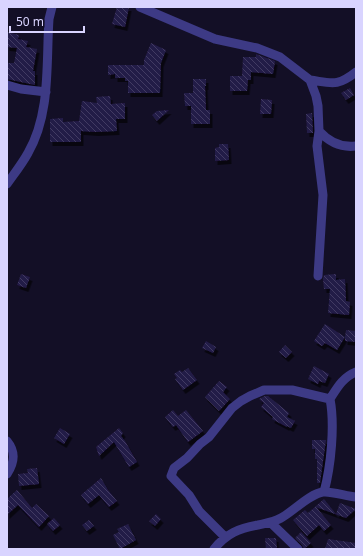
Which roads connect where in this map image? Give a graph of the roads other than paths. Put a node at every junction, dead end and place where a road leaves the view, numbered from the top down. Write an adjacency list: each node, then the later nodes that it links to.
1 (52, 7): 6 (street)
2 (140, 7): 4 (street)
3 (356, 72): 4 (street)
4 (310, 80): 7 (street)
5 (7, 85): 6 (street)
6 (46, 92): 9 (street)
7 (319, 131): 8 (street); 10 (street)
8 (356, 146)
9 (7, 184)
10 (318, 276)
11 (356, 372): 12 (street)
12 (330, 399): 15 (street); 18 (street)
13 (7, 441): 14 (street)
14 (7, 474)
15 (324, 492): 16 (street); 17 (street)
16 (356, 497)
17 (271, 523): 18 (street); 20 (street)
18 (225, 536): 19 (street)
19 (214, 549)
20 (298, 549)

